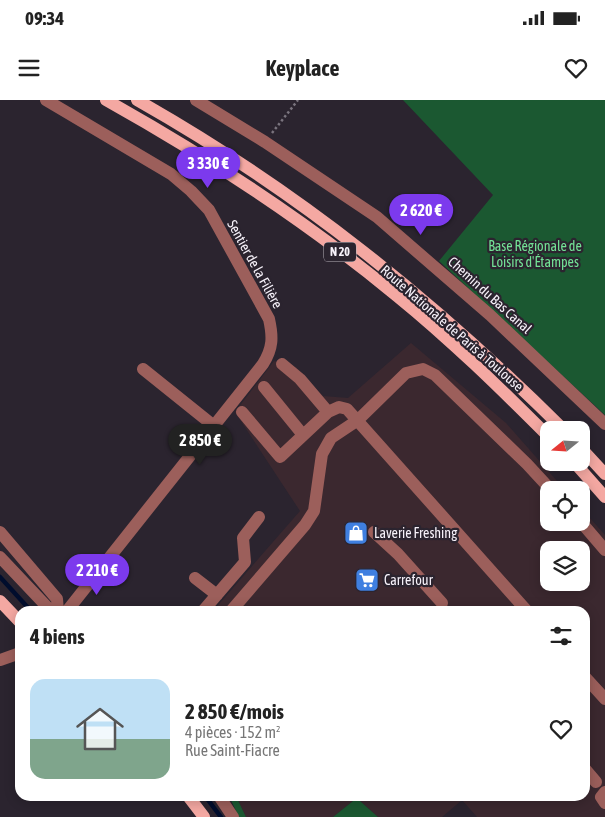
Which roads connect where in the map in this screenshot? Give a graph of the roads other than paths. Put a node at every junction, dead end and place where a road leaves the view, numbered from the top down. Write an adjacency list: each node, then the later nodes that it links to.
1 (46, 100): 13 (street, Sentier de la Filière)
2 (106, 100): 14 (main road, Route Nationale de Paris à Toulouse / N 20)
3 (137, 100): 11 (main road, Route Nationale de Paris à Toulouse / N 20)
4 (196, 100): 12 (street, Chemin du Bas Canal)
5 (282, 364): 9 (street)
6 (143, 369): 13 (street)
7 (264, 387): 15 (street)
8 (242, 412): 15 (street)
9 (328, 412): 10 (street); 15 (street)
10 (358, 420): 19 (street); 35 (street); 36 (street)
11 (555, 421)
12 (605, 424)
13 (214, 426): 33 (street)
14 (540, 428)
15 (303, 435)
16 (590, 458): 18 (main road)
17 (582, 471): 20 (main road)
18 (605, 474)
19 (543, 481)
20 (605, 497)
21 (259, 517): 28 (street)
22 (589, 531): 25 (street)
23 (0, 532): 32 (street)
24 (374, 532): 30 (street)
25 (605, 550)
26 (0, 556): 31 (street)
27 (195, 578): 28 (street)
28 (217, 595): 34 (street)
29 (0, 601): 37 (main road)
30 (442, 603)
31 (46, 606)
32 (58, 606)
33 (71, 606)
34 (207, 606)
35 (235, 606)
36 (523, 606)
37 (15, 617)
38 (15, 655): 39 (street)
39 (0, 660)
40 (590, 682): 41 (street)
41 (602, 694)
42 (590, 775): 43 (street)
43 (596, 782)
44 (605, 792): 47 (street)
45 (192, 801): 48 (main road)
46 (222, 801): 49 (street)
47 (605, 803)
48 (204, 817)
49 (234, 817)

